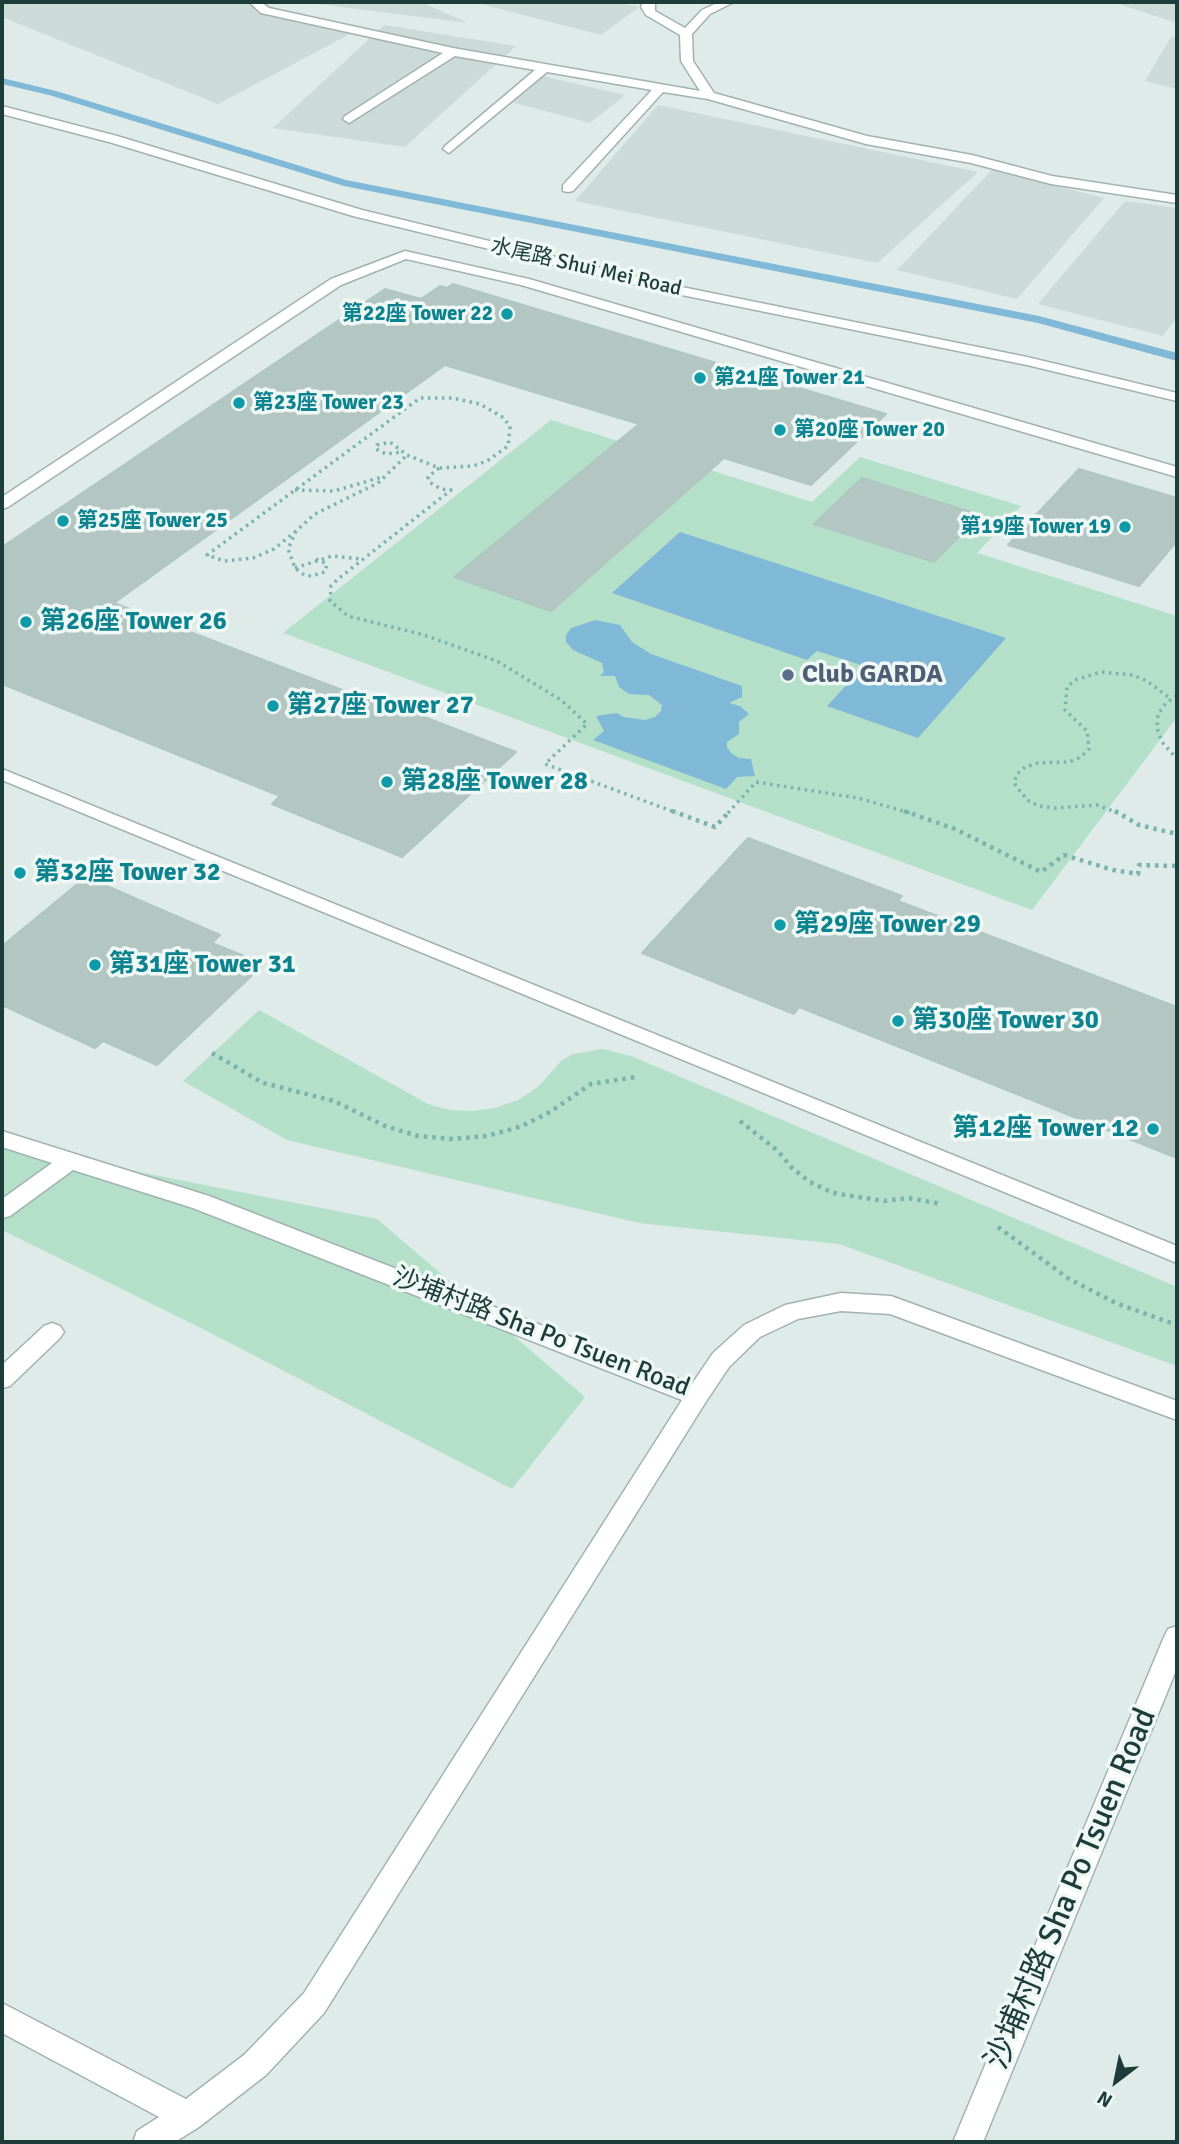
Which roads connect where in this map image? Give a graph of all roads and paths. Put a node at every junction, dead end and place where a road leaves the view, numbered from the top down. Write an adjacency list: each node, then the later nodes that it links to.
1 (255, 2): 6 (street)
2 (632, 2): 4 (street)
3 (728, 2): 5 (street)
4 (648, 4): 5 (street)
5 (686, 33): 9 (street)
6 (453, 52): 7 (street); 11 (street)
7 (544, 68): 8 (street); 12 (street)
8 (660, 88): 9 (street); 13 (street)
9 (709, 96): 14 (street)
10 (2, 110): 15 (street, 水尾路 Shui Mei Road)
11 (349, 119)
12 (449, 149)
13 (568, 188)
14 (1177, 199)
15 (1177, 397)
16 (401, 452): 16 (path); 17 (path)
17 (407, 455): 18 (path); 19 (path)
18 (439, 468): 21 (path); 25 (path)
19 (395, 469): 21 (path); 23 (path)
20 (1177, 472): 22 (street)
21 (295, 490): 23 (path)
22 (2, 504)
23 (296, 531): 26 (path)
24 (316, 559): 25 (path); 26 (path); 26 (path)
25 (363, 559): 32 (path)
26 (295, 568)
27 (1177, 696): 28 (path)
28 (1171, 699): 29 (path); 31 (path)
29 (1177, 759)
30 (2, 774): 41 (street)
31 (1177, 834)
32 (1177, 866)
33 (212, 1053): 34 (path)
34 (644, 1078)
35 (733, 1116): 38 (path)
36 (2, 1139): 37 (street, 沙埔村路 Sha Po Tsuen Road)
37 (71, 1160): 39 (street); 45 (street, 沙埔村路 Sha Po Tsuen Road)
38 (951, 1207)
39 (2, 1210)
40 (991, 1224): 42 (path)
41 (1177, 1255)
42 (1177, 1325)
43 (52, 1332): 44 (street)
44 (2, 1379)
45 (697, 1396): 46 (street, 沙埔村路 Sha Po Tsuen Road); 49 (street)
46 (1177, 1411)
47 (1177, 1637): 51 (street, 沙埔村路 Sha Po Tsuen Road)
48 (2, 2017): 49 (street)
49 (188, 2116): 50 (street)
50 (148, 2142)
51 (968, 2142)

